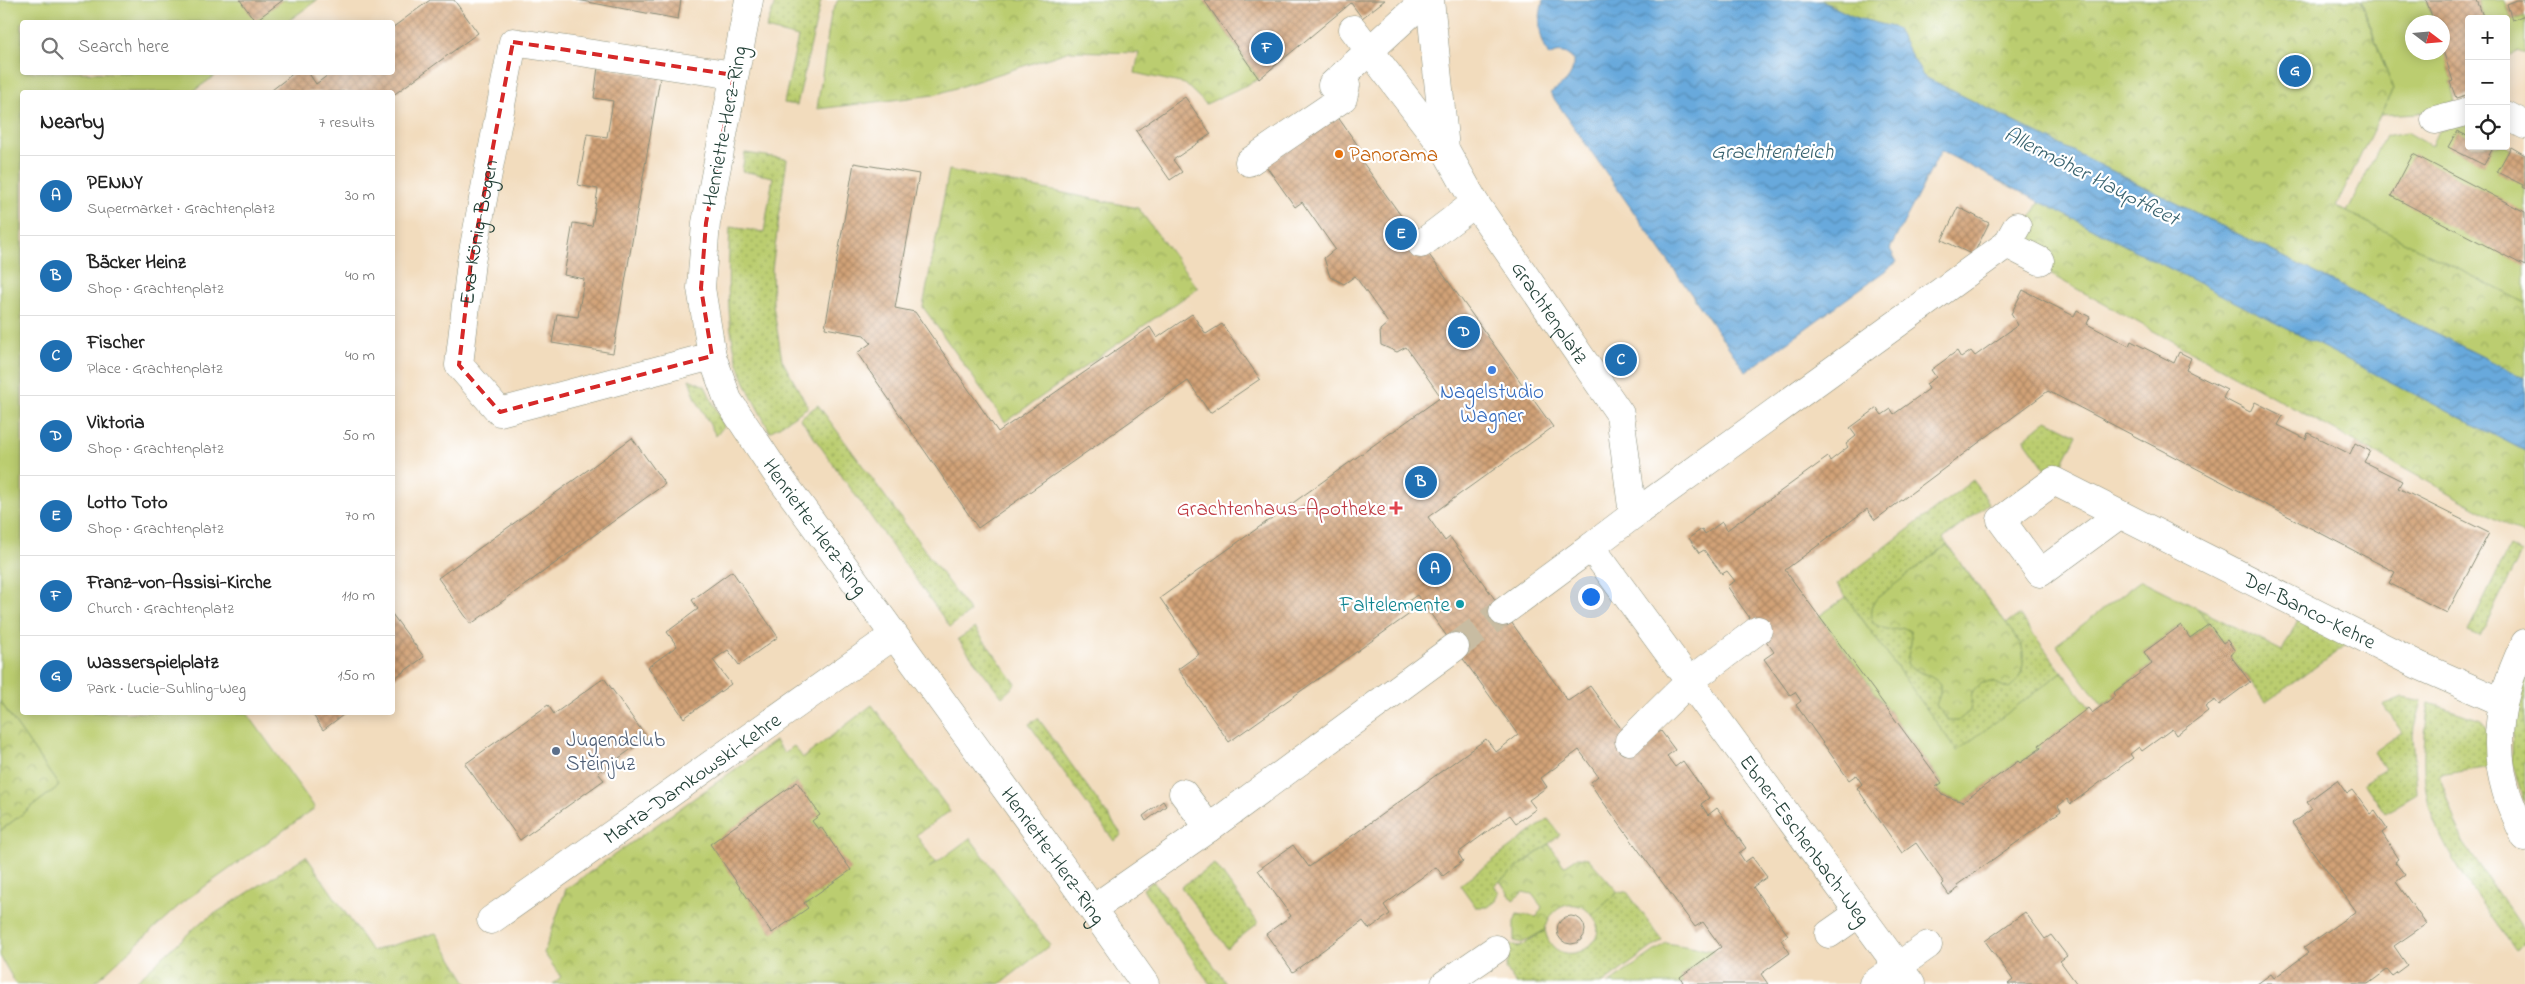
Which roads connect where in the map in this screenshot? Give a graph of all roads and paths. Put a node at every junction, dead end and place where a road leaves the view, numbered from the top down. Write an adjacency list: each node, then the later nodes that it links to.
1 (749, 0): 6 (street, Henriette-Herz-Ring)
2 (1425, 0): 5 (street)
3 (1430, 0): 13 (street, Grachtenplatz)
4 (1353, 29): 5 (street)
5 (1370, 50): 7 (street); 8 (street)
6 (734, 74): 18 (street, Henriette-Herz-Ring); 18 (street, Eva-König-Bogen)
7 (1346, 85): 8 (street); 14 (street)
8 (1396, 85): 13 (street)
9 (2465, 112): 11 (street)
10 (2510, 117): 12 (street)
11 (2436, 120)
12 (2525, 125)
13 (1445, 149): 15 (street, Grachtenplatz)
14 (1249, 162)
15 (1475, 203): 16 (street); 19 (street, Grachtenplatz)
16 (1421, 244)
17 (2040, 261): 19 (street)
18 (712, 356): 24 (street, Henriette-Herz-Ring)
19 (1632, 515): 21 (street)
20 (2119, 515): 28 (street, Del-Banco-Kehre)
21 (1591, 547): 22 (street); 27 (street)
22 (1503, 612)
23 (1758, 630): 27 (street)
24 (893, 636): 35 (street, Marta-Damkowski-Kehre); 40 (street, Henriette-Herz-Ring)
25 (2525, 643): 28 (street)
26 (1455, 647): 31 (street)
27 (1696, 689): 29 (street); 34 (street, Ebner-Eschenbach-Weg)
28 (2502, 702): 32 (street)
29 (1629, 741)
30 (1184, 793): 31 (street)
31 (1209, 828): 33 (street)
32 (2525, 837)
33 (1106, 899)
34 (1859, 913): 36 (street); 39 (street, Ebner-Eschenbach-Weg)
35 (490, 920)
36 (1829, 934)
37 (1928, 945): 39 (street)
38 (1496, 949): 41 (street)
39 (1904, 975): 42 (street)
40 (1145, 984)
41 (1445, 984)
42 (1873, 984)

